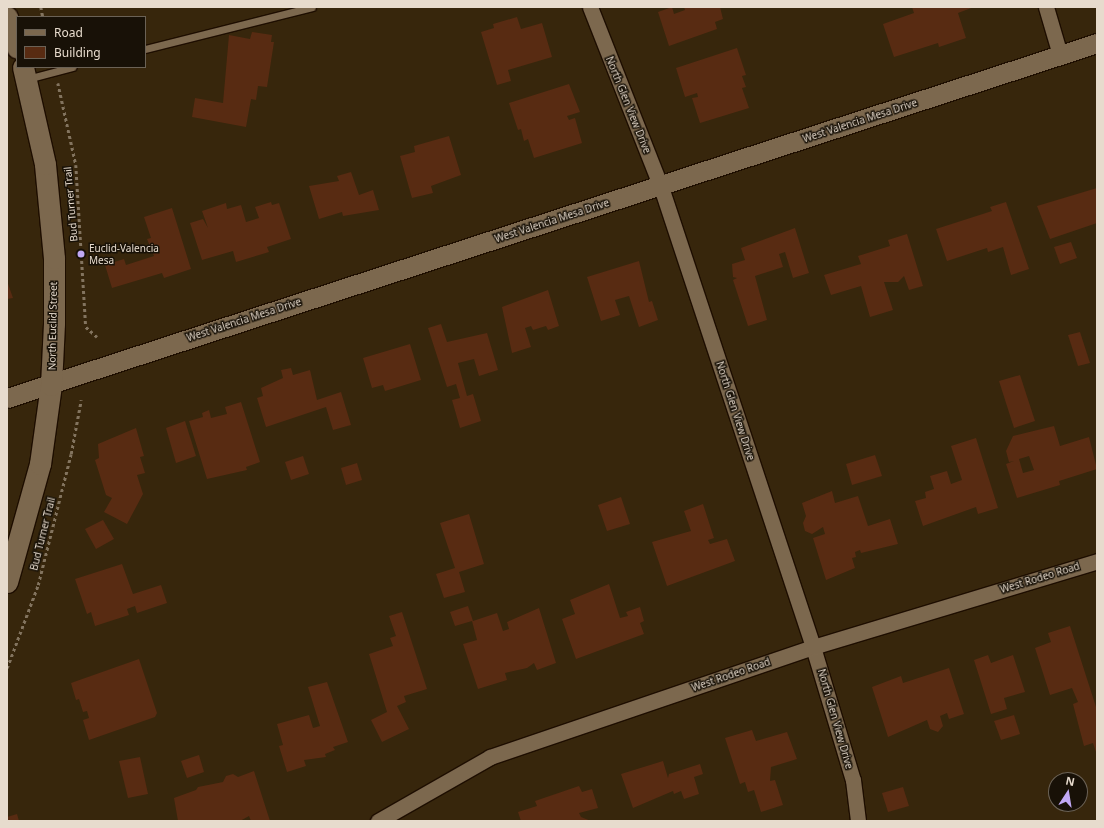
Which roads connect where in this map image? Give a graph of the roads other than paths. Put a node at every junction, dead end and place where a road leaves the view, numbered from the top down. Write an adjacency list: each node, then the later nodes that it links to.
1 (312, 7): 7 (lane)
2 (590, 7): 11 (street, North Glen View Drive)
3 (1046, 7): 8 (street)
4 (7, 17): 5 (main road)
5 (13, 43)
6 (1097, 43): 8 (street, West Valencia Mesa Drive)
7 (146, 49)
8 (1060, 54): 11 (street, West Valencia Mesa Drive)
9 (68, 68): 10 (lane)
10 (25, 73): 12 (main road, North Euclid Street)
11 (661, 187): 12 (street, West Valencia Mesa Drive); 16 (street, North Glen View Drive)
12 (51, 384): 13 (street, West Valencia Mesa Drive); 15 (main road, North Euclid Street)
13 (7, 398)
14 (1097, 561): 16 (street, West Rodeo Road)
15 (7, 582)
16 (813, 647): 17 (street, West Rodeo Road); 18 (street, North Glen View Drive)
17 (378, 821)
18 (858, 821)

